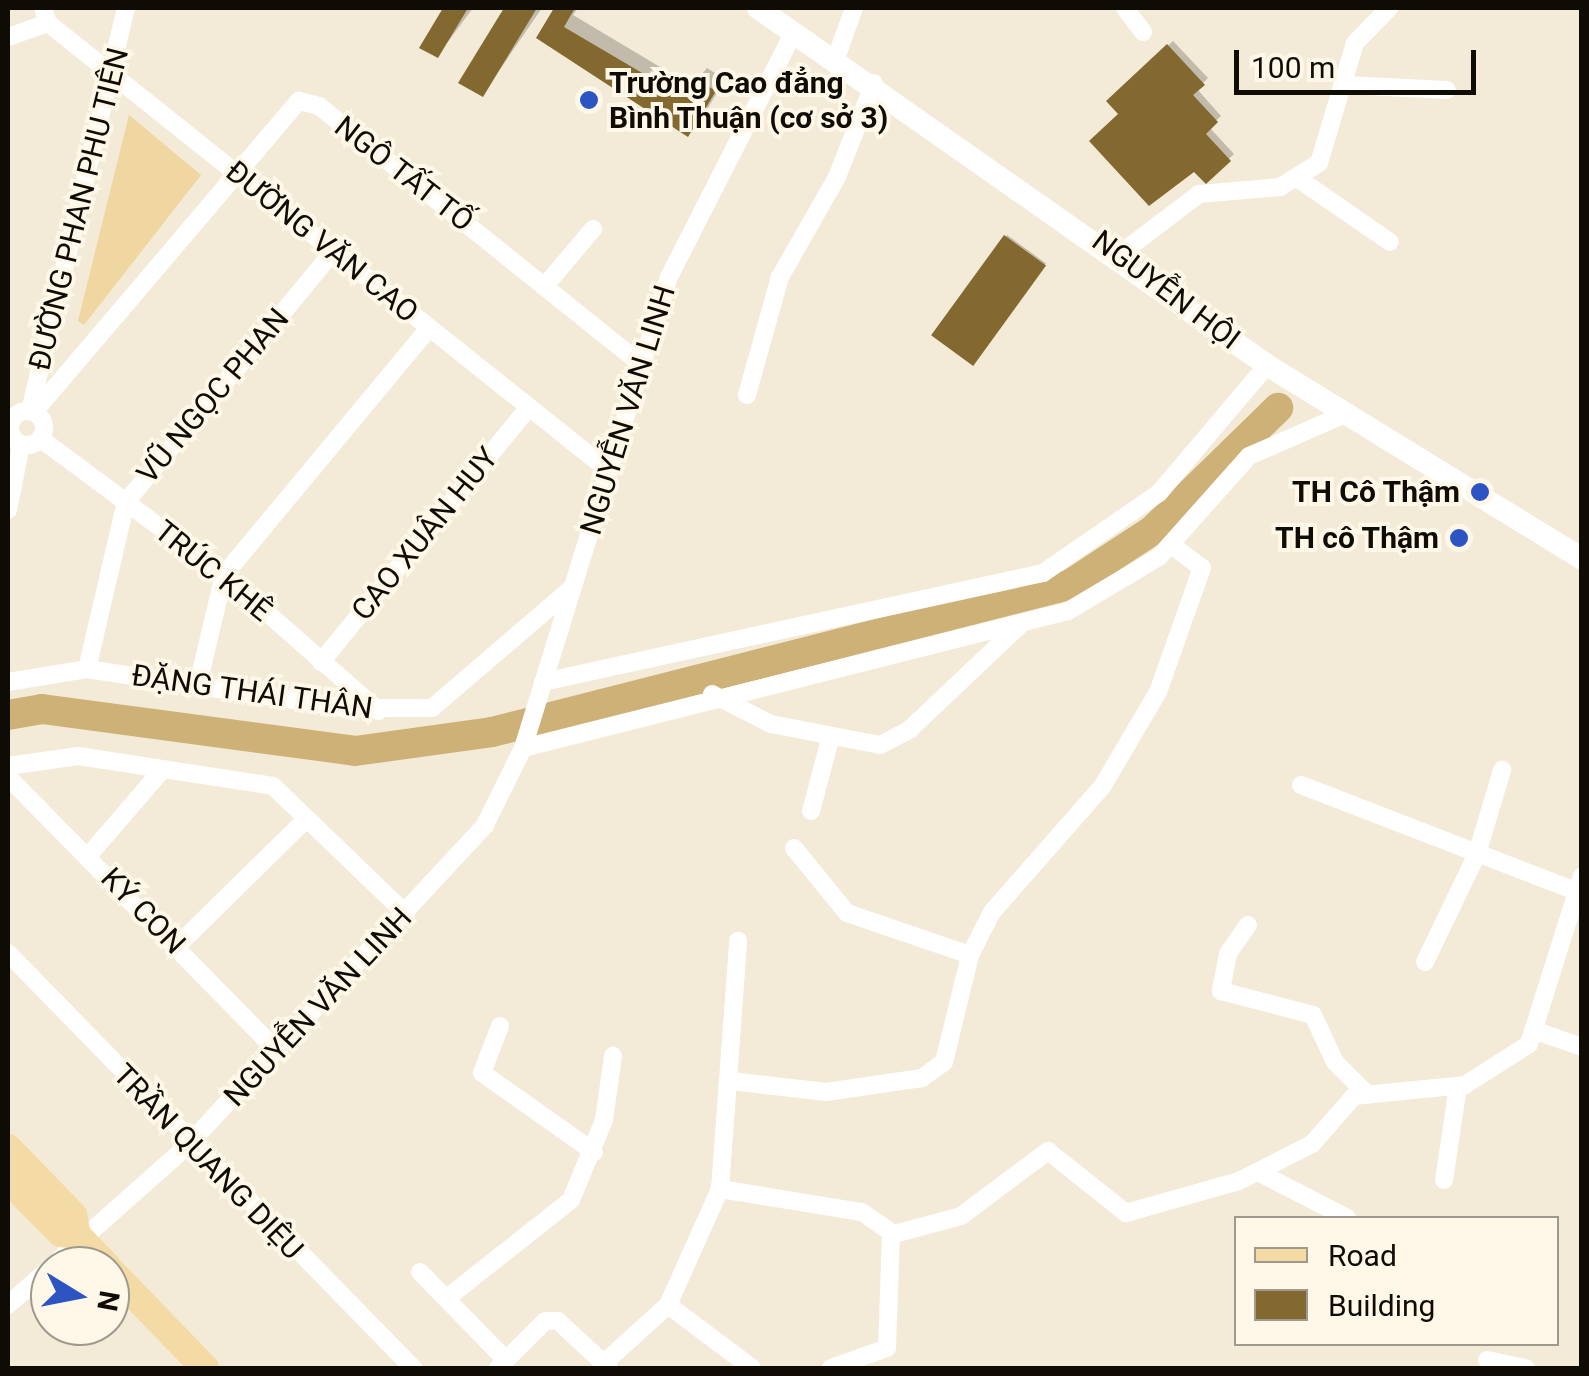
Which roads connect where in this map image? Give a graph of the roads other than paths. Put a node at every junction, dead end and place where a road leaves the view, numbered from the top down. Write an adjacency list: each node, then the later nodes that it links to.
1 (126, 8): 11 (street, ĐƯỜNG PHAN PHU TIÊN)
2 (758, 8): 7 (street, NGUYỄN HỘI)
3 (854, 8): 10 (street)
4 (1124, 8): 8 (street)
5 (1389, 8): 13 (street)
6 (46, 15): 9 (street); 11 (street, ĐƯỜNG VĂN CAO)
7 (794, 32): 10 (street, NGUYỄN HỘI); 24 (street, NGUYỄN VĂN LINH)
8 (1143, 32)
9 (8, 37)
10 (836, 58): 12 (street, NGUYỄN HỘI)
11 (114, 76): 15 (street, ĐƯỜNG VĂN CAO); 23 (street, ĐƯỜNG PHAN PHU TIÊN)
12 (874, 83): 20 (street, NGUYỄN HỘI); 27 (street)
13 (1346, 85): 14 (street); 16 (street)
14 (1446, 90)
15 (232, 170): 19 (street, ĐƯỜNG VĂN CAO); 21 (street, NGÔ TẤT TỐ); 26 (street, NGÔ TẤT TỐ)
16 (1300, 180): 18 (street); 20 (street)
17 (593, 229): 21 (street)
18 (1390, 242)
19 (334, 251): 22 (street, ĐƯỜNG VĂN CAO); 35 (street, VŨ NGỌC PHAN)
20 (1120, 254): 25 (street, NGUYỄN HỘI)
21 (544, 287): 24 (street, NGÔ TẤT TỐ)
22 (429, 328): 28 (street, ĐƯỜNG VĂN CAO); 39 (street)
23 (44, 352): 26 (street); 29 (street, ĐƯỜNG PHAN PHU TIÊN)
24 (638, 362): 34 (street, NGUYỄN VĂN LINH)
25 (1267, 365): 30 (street, NGUYỄN HỘI); 45 (street)
26 (72, 370): 29 (street, NGÔ TẤT TỐ)
27 (747, 395)
28 (529, 407): 34 (street, ĐƯỜNG VĂN CAO); 42 (street, CAO XUÂN HUY)
29 (32, 412): 31 (street, NGÔ TẤT TỐ); 32 (street)
30 (1343, 415): 37 (street); 38 (street, NGUYỄN HỘI)
31 (9, 425): 33 (street)
32 (40, 439): 33 (street); 35 (street, TRÚC KHÊ)
33 (22, 445): 36 (street)
34 (609, 471): 40 (street, NGUYỄN VĂN LINH)
35 (126, 502): 39 (street, TRÚC KHÊ); 43 (street, VŨ NGỌC PHAN)
36 (8, 510)
37 (1170, 545): 41 (street); 67 (street)
38 (1582, 559)
39 (224, 576): 42 (street, TRÚC KHÊ); 46 (street)
40 (572, 589): 45 (street, NGUYỄN VĂN LINH); 48 (street, ĐẶNG THÁI THÂN)
41 (1023, 622): 47 (street); 49 (street)
42 (321, 662): 48 (street, TRÚC KHÊ)
43 (88, 669): 44 (street, ĐẶNG THÁI THÂN); 46 (street, ĐẶNG THÁI THÂN)
44 (8, 682)
45 (543, 682): 50 (street, NGUYỄN VĂN LINH)
46 (198, 684): 48 (street, ĐẶNG THÁI THÂN)
47 (712, 694): 49 (street); 50 (street)
48 (379, 711)
49 (831, 736): 56 (street)
50 (523, 748): 62 (street, NGUYỄN VĂN LINH)
51 (8, 766): 52 (street)
52 (162, 770): 57 (street); 59 (street)
53 (1502, 770): 60 (street)
54 (8, 776): 59 (street, KÝ CON)
55 (1301, 785): 60 (street)
56 (811, 811)
57 (304, 820): 62 (street); 65 (street)
58 (794, 848): 67 (street)
59 (89, 854): 65 (street, KÝ CON)
60 (1476, 854): 61 (street); 68 (street)
61 (1580, 884): 70 (street)
62 (406, 914): 72 (street, NGUYỄN VĂN LINH)
63 (1248, 925): 76 (street)
64 (738, 941): 74 (street)
65 (177, 946): 72 (street, KÝ CON)
66 (8, 953): 77 (street, TRẦN QUANG DIỆU)
67 (970, 955): 74 (street)
68 (1425, 962)
69 (500, 1026): 79 (street)
70 (1536, 1031): 71 (street); 75 (street)
71 (1582, 1047)
72 (276, 1050): 77 (street, NGUYỄN VĂN LINH)
73 (613, 1056): 79 (street)
74 (732, 1081): 83 (street)
75 (1458, 1086): 76 (street); 82 (street)
76 (1365, 1092): 80 (street)
77 (188, 1144): 86 (street, NGUYỄN VĂN LINH); 97 (street, TRẦN QUANG DIỆU)
78 (8, 1148): 86 (main road)
79 (594, 1152): 90 (street)
80 (1258, 1172): 84 (street); 85 (street)
81 (8, 1180): 86 (main road)
82 (1444, 1180)
83 (720, 1189): 85 (street); 92 (street)
84 (1342, 1216)
85 (892, 1232): 99 (street)
86 (77, 1235): 87 (main road); 91 (street, NGUYỄN VĂN LINH)
87 (87, 1246)
88 (420, 1272): 90 (street)
89 (130, 1291): 96 (main road)
90 (447, 1298): 94 (street)
91 (8, 1304)
92 (668, 1305): 95 (street); 98 (street)
93 (1487, 1360): 100 (street)
94 (502, 1364): 95 (street)
95 (607, 1366)
96 (205, 1368)
97 (413, 1368)
98 (752, 1368)
99 (831, 1368)
100 (1526, 1368)

